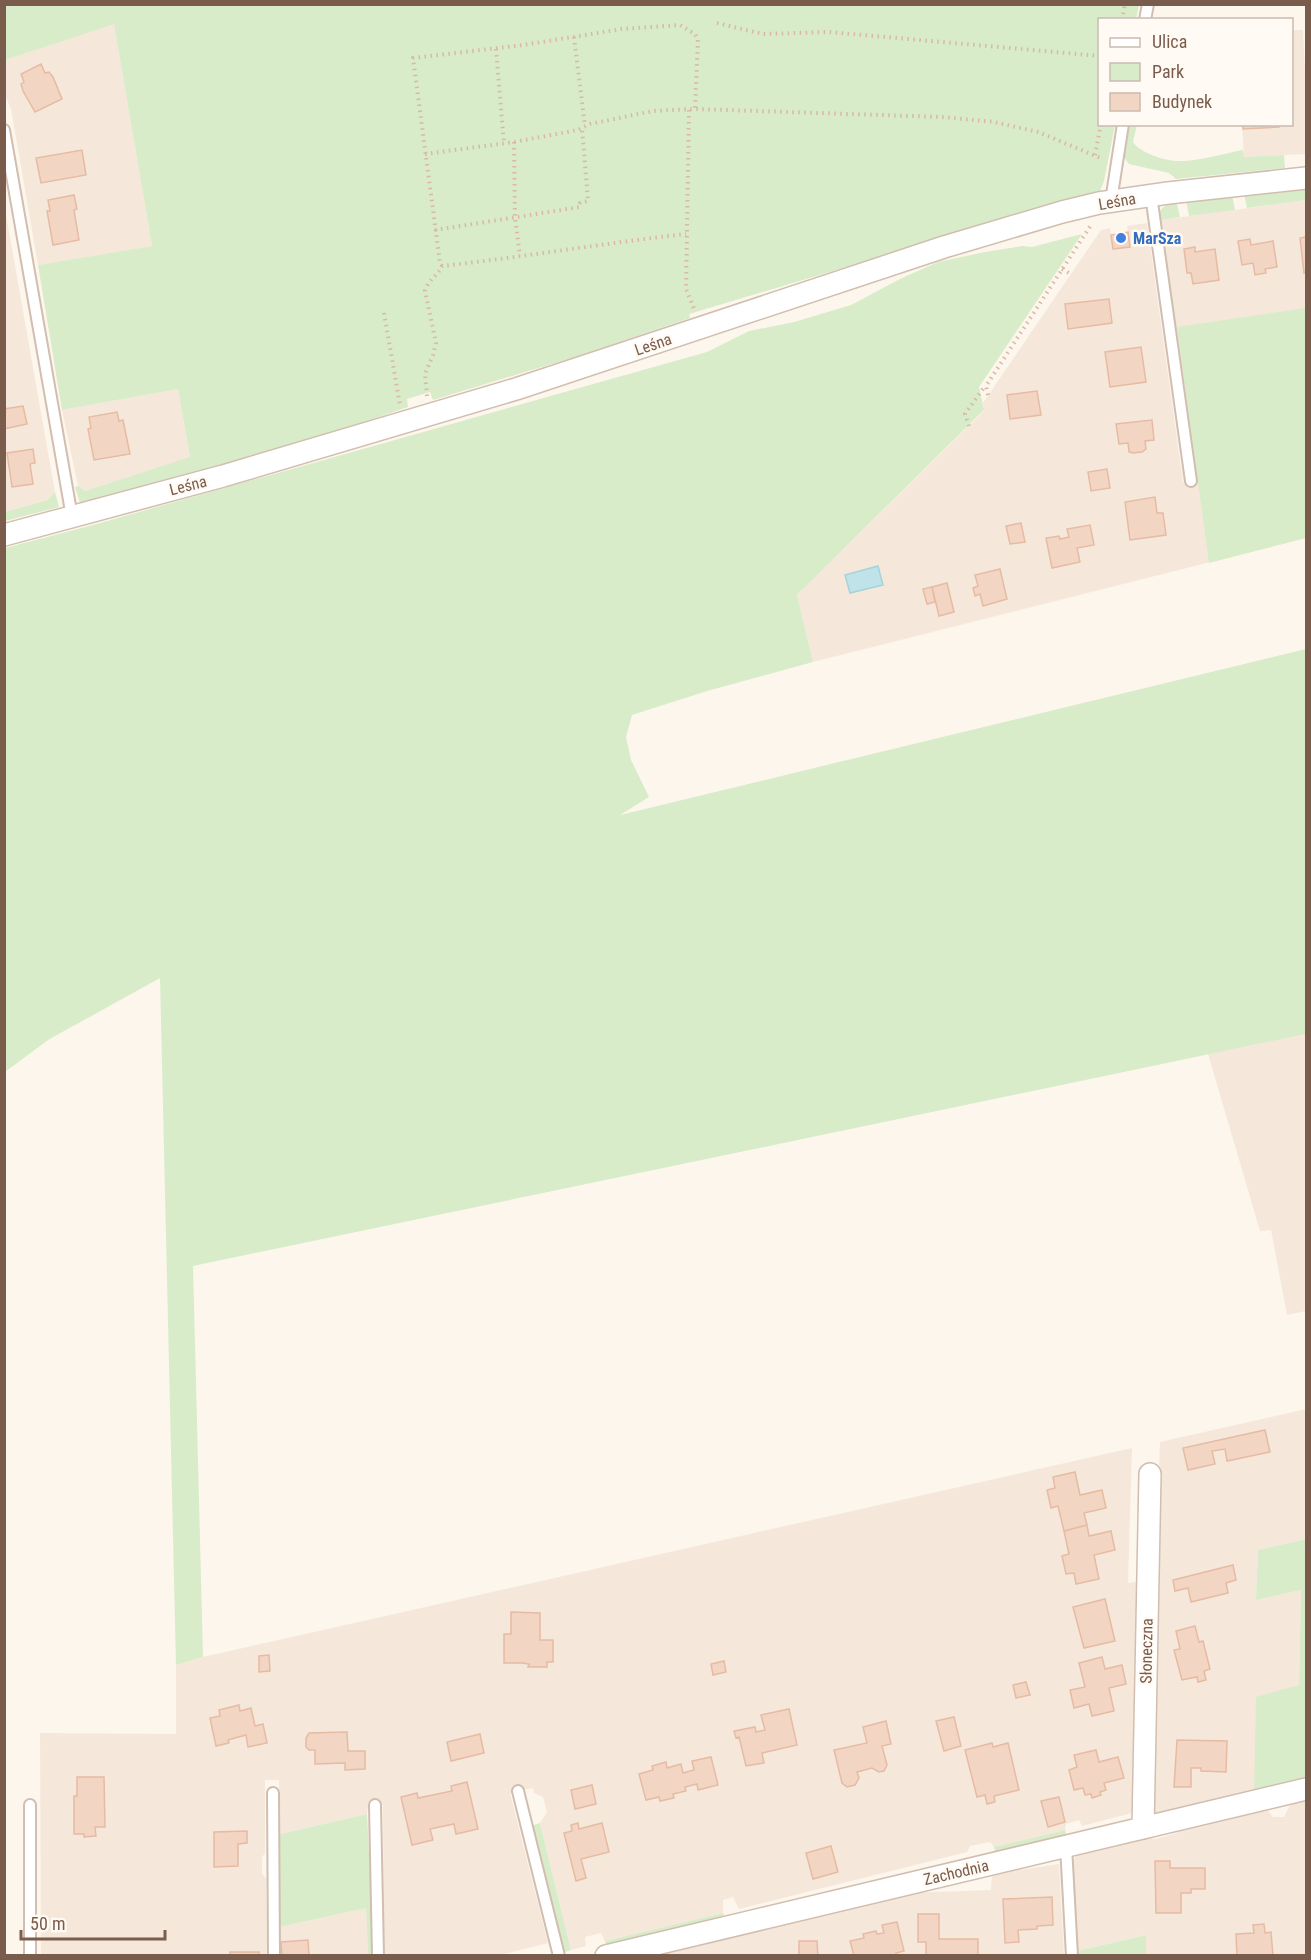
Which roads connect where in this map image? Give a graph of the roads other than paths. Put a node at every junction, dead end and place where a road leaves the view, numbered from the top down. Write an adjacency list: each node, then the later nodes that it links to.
1 (1123, 126): 5 (lane)
2 (4, 130): 7 (lane)
3 (1306, 178): 4 (street, Leśna)
4 (1151, 195): 5 (street, Leśna); 6 (lane)
5 (1109, 202): 7 (street, Leśna)
6 (1191, 481)
7 (72, 517): 8 (street, Leśna)
8 (4, 535)
9 (1150, 1474): 15 (street, Słoneczna)
10 (1306, 1789): 15 (street, Zachodnia)
11 (518, 1791): 21 (lane)
12 (273, 1793): 19 (lane)
13 (30, 1805): 18 (lane)
14 (375, 1805): 20 (lane)
15 (1143, 1828): 16 (street, Zachodnia)
16 (1066, 1846): 17 (street, Zachodnia); 23 (lane)
17 (646, 1951): 22 (street, Zachodnia)
18 (30, 1956)
19 (274, 1956)
20 (378, 1956)
21 (559, 1956)
22 (606, 1956)
23 (1072, 1956)

